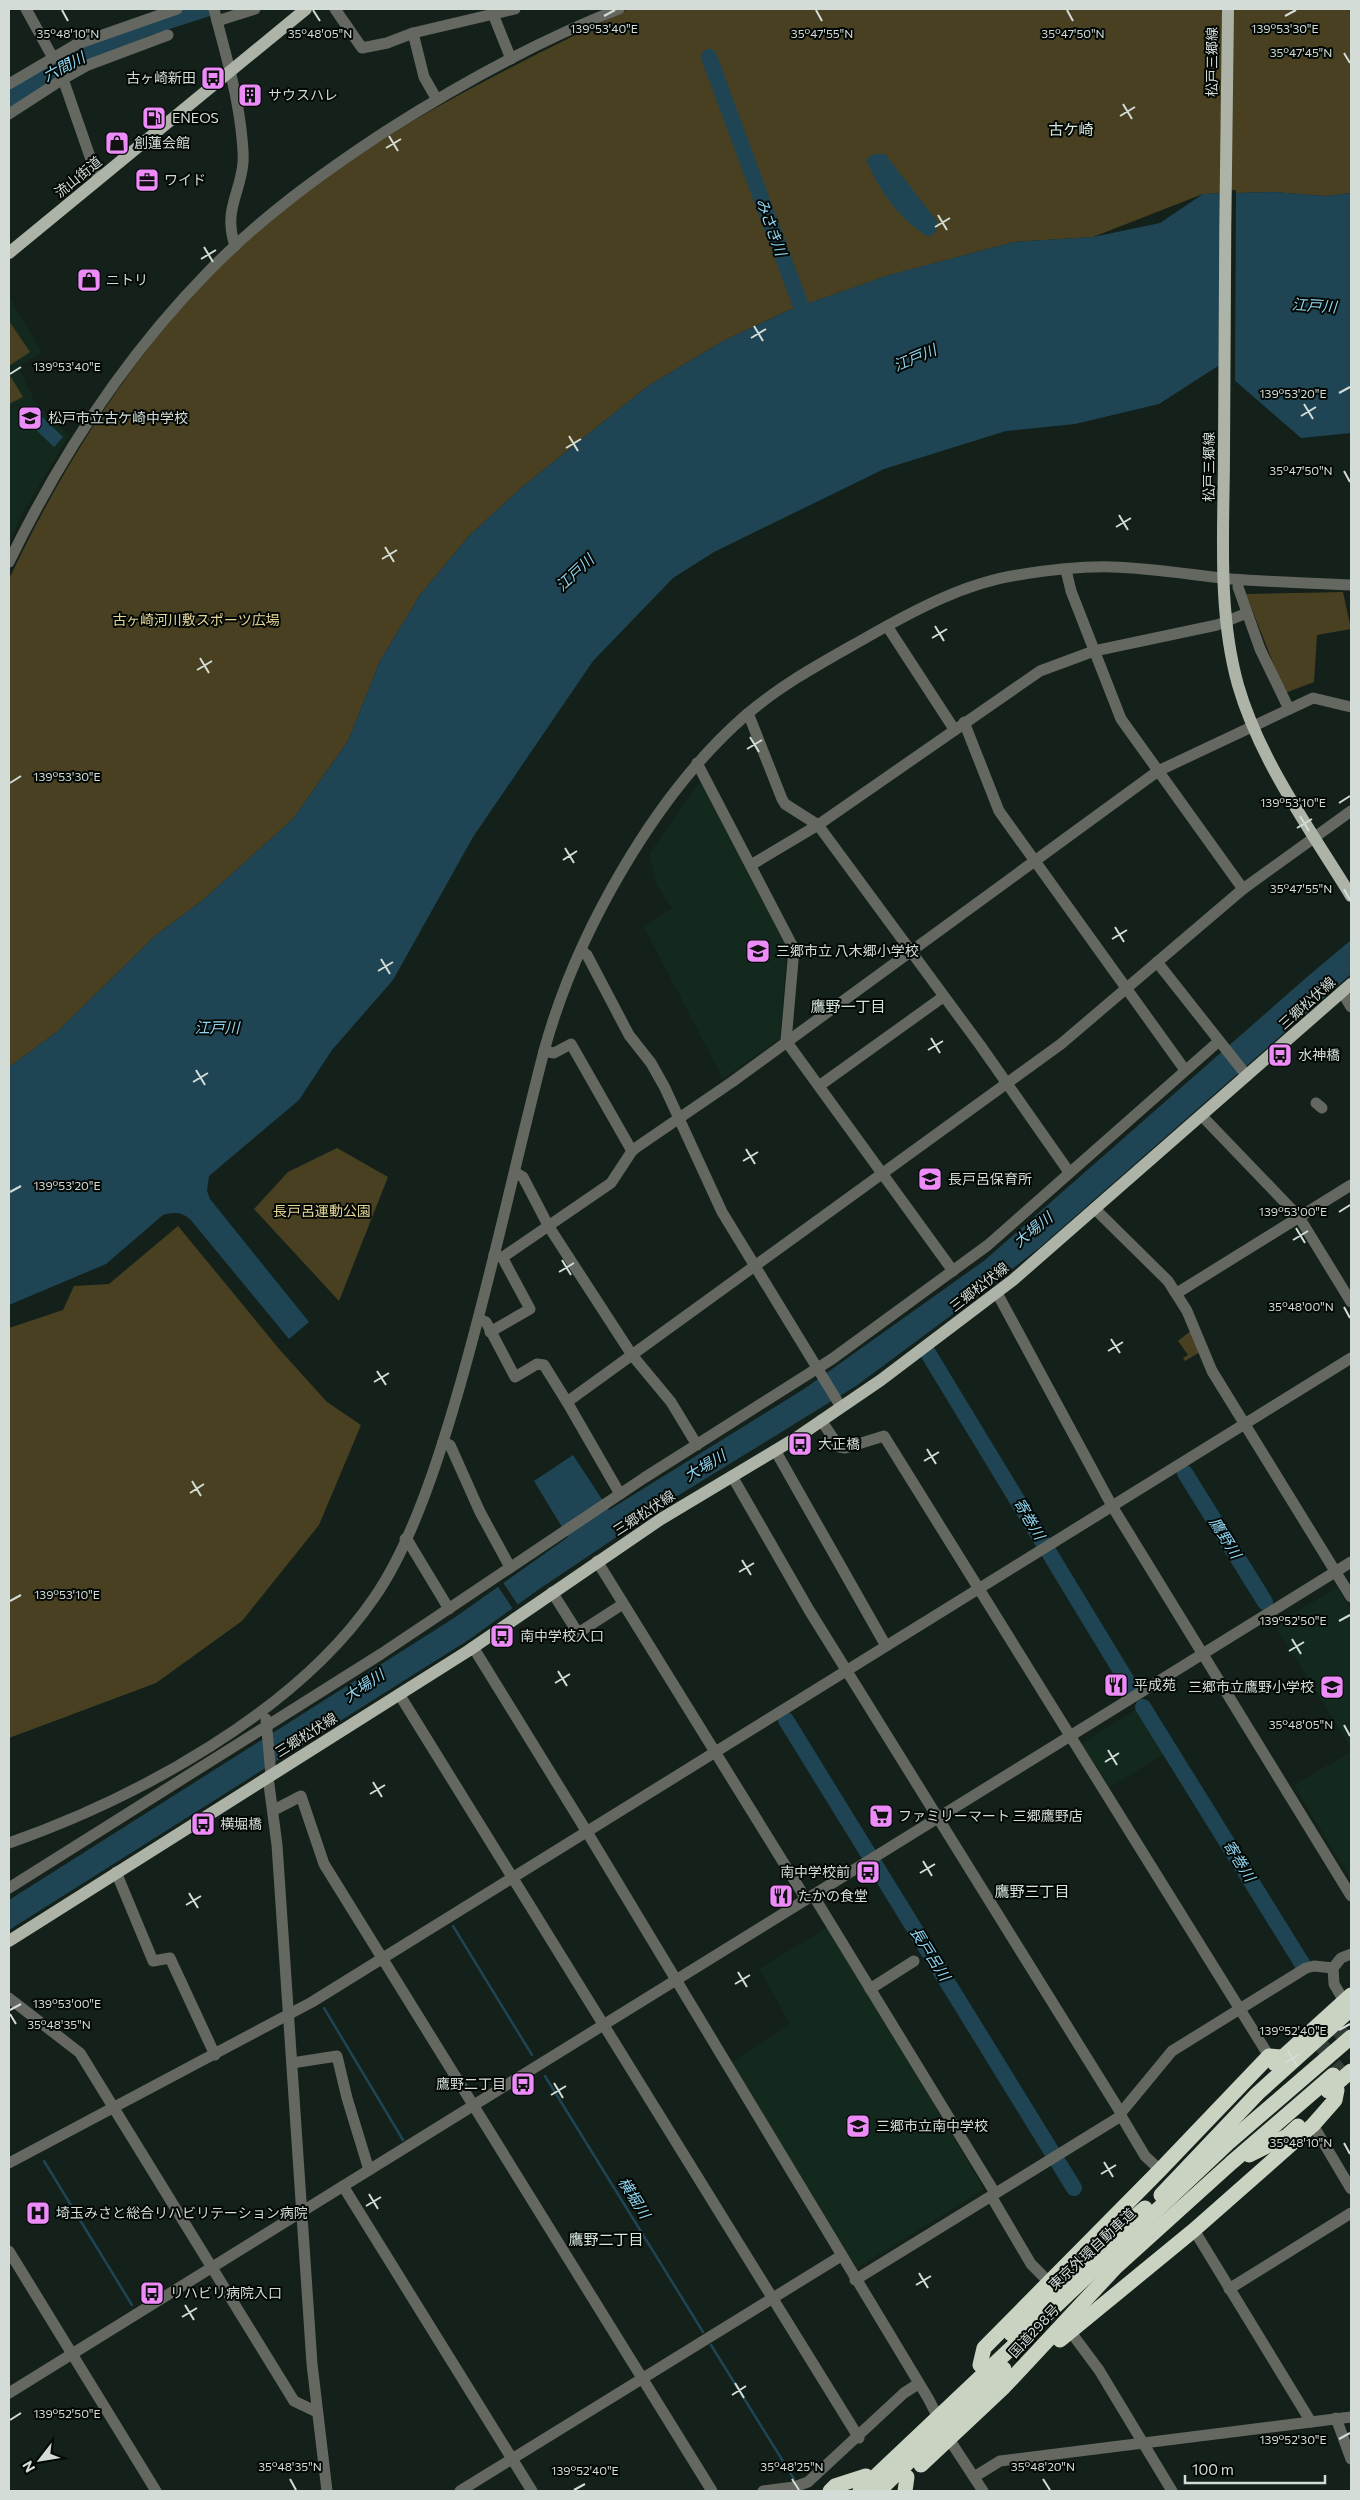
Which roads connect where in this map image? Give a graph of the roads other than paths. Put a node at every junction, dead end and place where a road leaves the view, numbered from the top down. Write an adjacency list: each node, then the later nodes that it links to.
1 (26, 9): 14 (street)
2 (177, 9): 14 (street)
3 (214, 9): 11 (street)
4 (255, 9): 11 (street)
5 (306, 9): 16 (main road, 流山街道)
6 (335, 9): 12 (street)
7 (515, 9): 10 (street)
8 (618, 9): 15 (street)
9 (1228, 9): 43 (main road, 松戸三郷線)
10 (493, 14): 12 (street); 15 (street)
11 (217, 21): 16 (street)
12 (413, 33): 19 (street)
13 (168, 35): 17 (street)
14 (52, 56): 18 (street)
15 (511, 59): 19 (street)
16 (231, 72): 21 (main road, 流山街道); 22 (street)
17 (63, 79): 20 (street); 21 (street)
18 (9, 84)
19 (436, 98): 22 (street)
20 (9, 114)
21 (99, 179): 23 (main road, 流山街道)
22 (235, 246): 24 (street)
23 (9, 253)
24 (9, 562)
25 (1066, 570): 26 (street); 29 (street); 30 (street)
26 (1239, 580): 27 (street); 28 (street)
27 (1351, 585)
28 (1247, 613): 30 (street); 32 (street)
29 (887, 626): 33 (street); 35 (street)
30 (1094, 651): 34 (street); 37 (street)
31 (1351, 707): 32 (street)
32 (1290, 709): 37 (street)
33 (748, 713): 36 (street); 39 (street)
34 (964, 722): 35 (street); 40 (street)
35 (954, 729): 39 (street)
36 (697, 763): 41 (street); 44 (street)
37 (1158, 771): 40 (street); 42 (street)
38 (1351, 812): 42 (street)
39 (818, 825): 41 (street); 45 (street)
40 (1035, 861): 45 (street); 47 (street)
41 (751, 864): 51 (street)
42 (1243, 889): 46 (street)
43 (1351, 896)
44 (581, 950): 53 (street); 59 (street)
45 (911, 951): 49 (street); 51 (street)
46 (1157, 962): 47 (street); 52 (street)
47 (1126, 987): 54 (street); 56 (street)
48 (1347, 988): 50 (street); 55 (main road, 三郷松伏線)
49 (943, 997): 56 (street); 57 (street)
50 (1351, 1007)
51 (786, 1041): 57 (street); 59 (street)
52 (1220, 1043): 54 (street); 55 (street)
53 (544, 1051): 60 (street); 62 (street)
54 (1185, 1070): 61 (street)
55 (1245, 1073): 58 (main road, 三郷松伏線)
56 (1008, 1083): 61 (street); 63 (street)
57 (819, 1086): 63 (street)
58 (1202, 1116): 65 (main road, 三郷松伏線); 66 (street)
59 (679, 1119): 60 (street); 69 (street)
60 (632, 1150): 67 (street)
61 (1069, 1172): 70 (street)
62 (516, 1173): 67 (street); 68 (street)
63 (883, 1174): 69 (street); 70 (street)
64 (1351, 1185): 66 (street)
65 (1095, 1209): 71 (main road, 三郷松伏線); 72 (street)
66 (1299, 1217): 72 (street); 73 (street)
67 (550, 1227): 68 (street); 76 (street)
68 (498, 1256): 74 (street); 75 (street)
69 (755, 1267): 76 (street); 78 (street)
70 (953, 1271): 78 (street)
71 (997, 1293): 80 (main road, 三郷松伏線); 88 (street)
72 (1177, 1293): 82 (street)
73 (1351, 1302)
74 (479, 1319): 75 (street); 83 (street)
75 (490, 1332): 79 (street)
76 (632, 1355): 79 (street); 84 (street)
77 (1351, 1358): 82 (street)
78 (819, 1372): 80 (street); 84 (street)
79 (567, 1402): 87 (street)
80 (839, 1404): 81 (main road, 三郷松伏線)
81 (822, 1420): 85 (main road, 三郷松伏線); 94 (street)
82 (1245, 1424): 88 (street); 93 (street)
83 (443, 1442): 89 (street); 92 (street)
84 (697, 1445): 87 (street)
85 (775, 1450): 86 (main road, 三郷松伏線); 99 (street)
86 (732, 1476): 90 (main road, 三郷松伏線); 102 (street)
87 (620, 1494): 92 (street)
88 (1112, 1506): 94 (street); 101 (street)
89 (405, 1539): 98 (street); 104 (street)
90 (597, 1561): 95 (main road, 三郷松伏線); 97 (street)
91 (1351, 1562): 93 (street)
92 (510, 1567): 98 (street)
93 (1336, 1572): 96 (street); 101 (street)
94 (979, 1588): 99 (street); 106 (street)
95 (552, 1592): 97 (street); 100 (main road, 三郷松伏線)
96 (1351, 1597)
97 (624, 1604): 107 (street)
98 (449, 1609): 105 (street)
99 (886, 1646): 102 (street)
100 (473, 1647): 103 (main road, 三郷松伏線); 111 (street)
101 (1202, 1655): 106 (street); 116 (street)
102 (846, 1670): 107 (street); 110 (street)
103 (400, 1694): 108 (main road, 三郷松伏線); 114 (street)
104 (265, 1708): 105 (street); 112 (street)
105 (267, 1730): 108 (street); 115 (street)
106 (1070, 1736): 110 (street); 127 (street)
107 (715, 1752): 111 (street); 117 (street)
108 (269, 1773): 109 (street); 113 (main road, 三郷松伏線)
109 (274, 1810): 120 (street); 128 (street)
110 (938, 1818): 117 (street); 143 (street)
111 (587, 1832): 114 (street); 123 (street)
112 (9, 1843)
113 (116, 1872): 118 (main road, 三郷松伏線); 134 (street)
114 (513, 1878): 120 (street); 130 (street)
115 (9, 1888)
116 (1351, 1896)
117 (810, 1897): 123 (street); 124 (street)
118 (9, 1941)
119 (1351, 1954): 122 (street)
120 (382, 1958): 128 (street); 141 (street)
121 (914, 1961): 124 (street)
122 (1333, 1968): 126 (street); 127 (street)
123 (675, 1980): 130 (street); 157 (street)
124 (870, 1989): 152 (street)
125 (9, 1998): 142 (street)
126 (1350, 2004): 129 (main road); 135 (highway, 国道298号); 159 (highway)
127 (1240, 2010): 135 (street); 143 (street)
128 (288, 2016): 134 (street); 136 (street)
129 (1351, 2016)
130 (603, 2025): 141 (street); 163 (street)
131 (1351, 2037): 159 (highway, 東京外環自動車道)
132 (1351, 2050): 183 (highway, 東京外環自動車道)
133 (1318, 2053): 145 (highway, 国道298号)
134 (215, 2055): 142 (street)
135 (1275, 2056): 145 (highway, 国道298号); 149 (highway)
136 (292, 2063): 148 (street); 153 (street)
137 (1351, 2071): 183 (highway)
138 (1333, 2075): 147 (highway, 国道298号)
139 (1351, 2078): 140 (highway)
140 (1337, 2090): 144 (highway); 147 (highway)
141 (473, 2105): 148 (street); 167 (street)
142 (113, 2108): 146 (street); 158 (street)
143 (1121, 2115): 149 (street); 152 (street)
144 (1313, 2126): 151 (street); 155 (highway)
145 (1214, 2147): 166 (highway, 国道298号)
146 (9, 2163)
147 (1230, 2164): 169 (highway, 国道298号)
148 (369, 2170): 150 (street)
149 (1160, 2170): 161 (highway)
150 (343, 2186): 153 (street); 179 (street)
151 (1351, 2189)
152 (993, 2195): 160 (street); 161 (street)
153 (302, 2211): 158 (street); 172 (street)
154 (1351, 2213): 162 (street)
155 (1194, 2230): 162 (street); 164 (highway)
156 (9, 2251): 165 (street)
157 (841, 2256): 160 (street); 163 (street)
158 (212, 2267): 165 (street); 172 (street)
159 (1097, 2267): 193 (highway, 東京外環自動車道)
160 (855, 2280): 168 (street)
161 (1048, 2281): 166 (highway)
162 (1229, 2289): 175 (street)
163 (773, 2298): 167 (street); 176 (street)
164 (1070, 2330): 169 (highway); 178 (street)
165 (72, 2353): 170 (street); 185 (street)
166 (980, 2365): 171 (highway, 国道298号)
167 (642, 2378): 179 (street); 189 (street)
168 (918, 2384): 171 (street); 176 (street)
169 (1004, 2387): 177 (highway, 国道298号)
170 (9, 2392)
171 (934, 2410): 177 (street); 181 (highway, 国道298号)
172 (317, 2412): 186 (street)
173 (1351, 2417): 174 (street)
174 (1336, 2418): 175 (street); 180 (street)
175 (1311, 2422): 178 (street)
176 (859, 2438): 184 (street)
177 (949, 2439): 182 (street); 183 (highway, 国道298号)
178 (1143, 2443): 182 (street); 197 (street)
179 (512, 2459): 187 (street); 188 (street)
180 (1351, 2459)
181 (866, 2476): 191 (highway); 192 (highway, 国道298号)
182 (974, 2477): 196 (street)
183 (906, 2478): 194 (highway, 東京外環自動車道); 195 (highway, 国道298号)
184 (795, 2489): 190 (street)
185 (156, 2491)
186 (327, 2491)
187 (460, 2491)
188 (532, 2491)
189 (712, 2491)
190 (763, 2491)
191 (830, 2491)
192 (851, 2491)
193 (860, 2491)
194 (879, 2491)
195 (894, 2491)
196 (983, 2491)
197 (1172, 2491)

